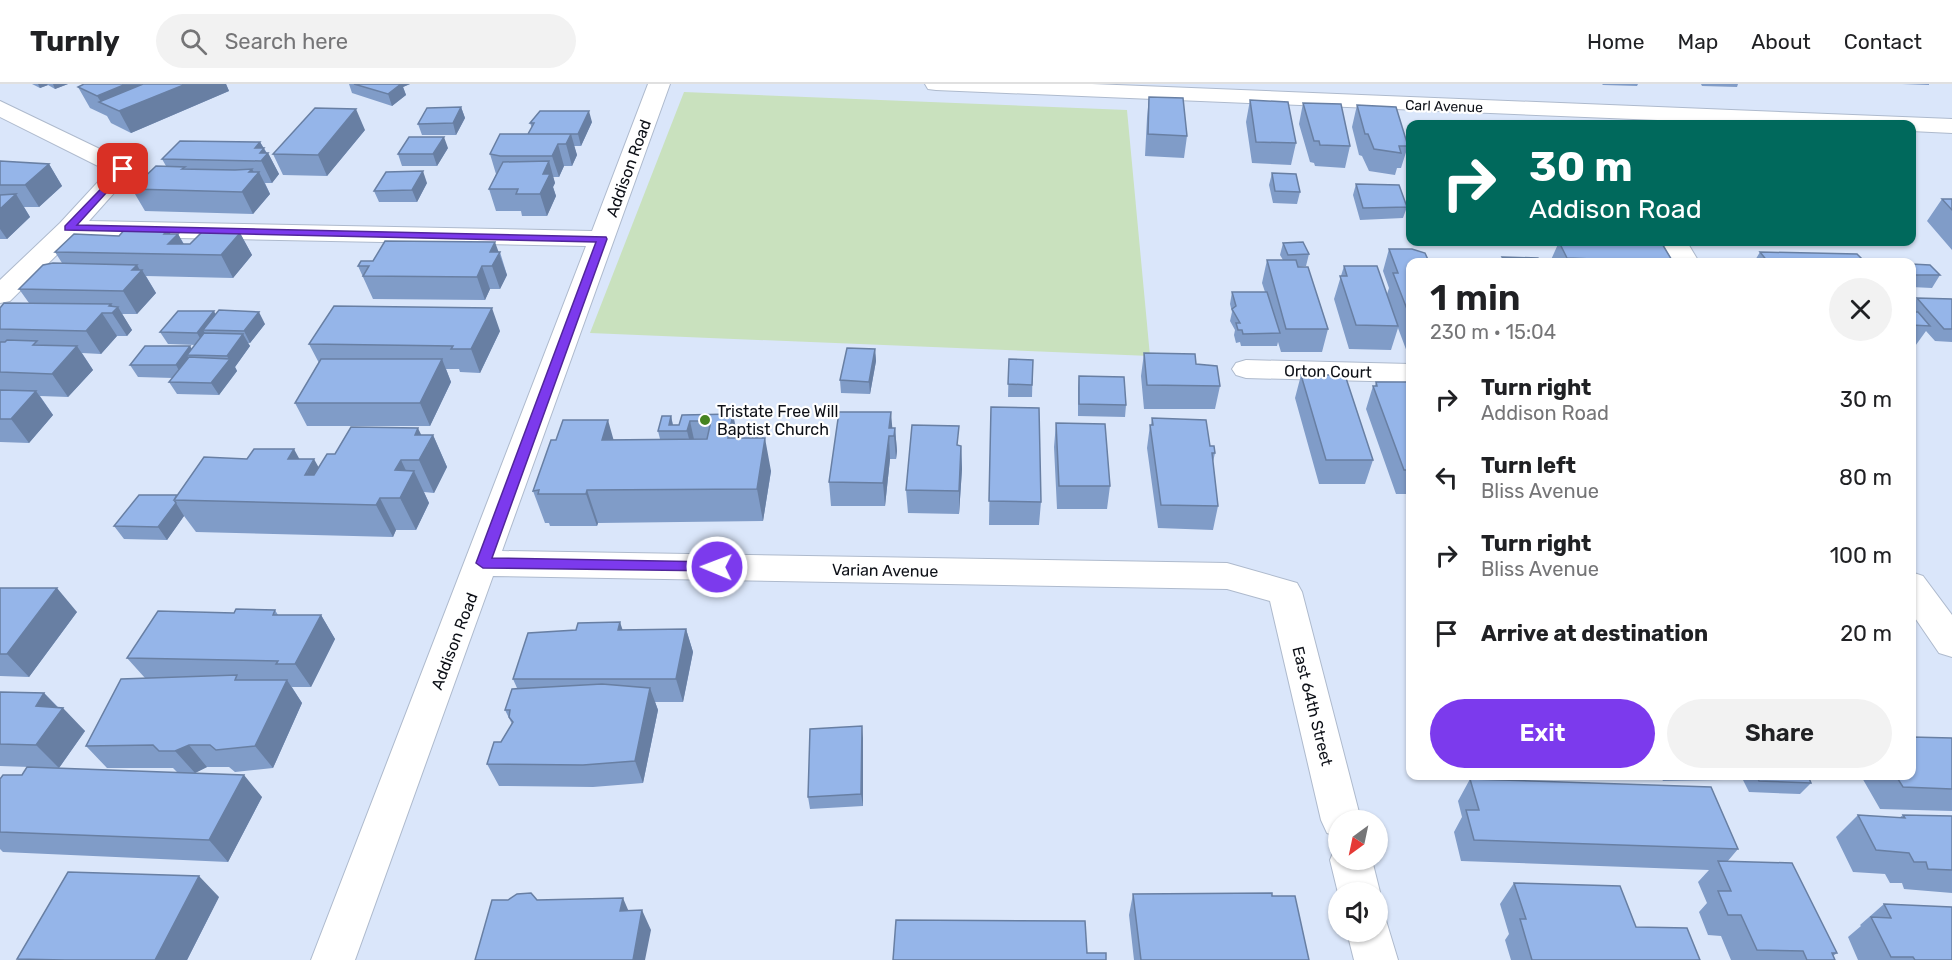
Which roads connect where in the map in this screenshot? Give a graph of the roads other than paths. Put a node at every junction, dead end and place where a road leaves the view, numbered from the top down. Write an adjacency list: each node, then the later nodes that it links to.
1 (659, 84): 9 (street, Addison Road)
2 (936, 84): 4 (street, Carl Avenue)
3 (0, 108): 8 (street)
4 (1607, 118): 5 (street, Carl Avenue)
5 (1693, 120)
6 (1916, 125): 7 (street, Carl Avenue)
7 (1952, 126)
8 (69, 228): 9 (street); 10 (street)
9 (602, 239): 13 (street, Addison Road)
10 (0, 295)
11 (1246, 369): 12 (street, Orton Court)
12 (1406, 373)
13 (483, 563): 14 (street, Varian Avenue); 19 (street, Addison Road)
14 (1285, 592): 17 (street, East 64th Street)
15 (1916, 592): 16 (street)
16 (1952, 643)
17 (1339, 810)
18 (1372, 942): 20 (street)
19 (333, 960)
20 (1376, 960)

